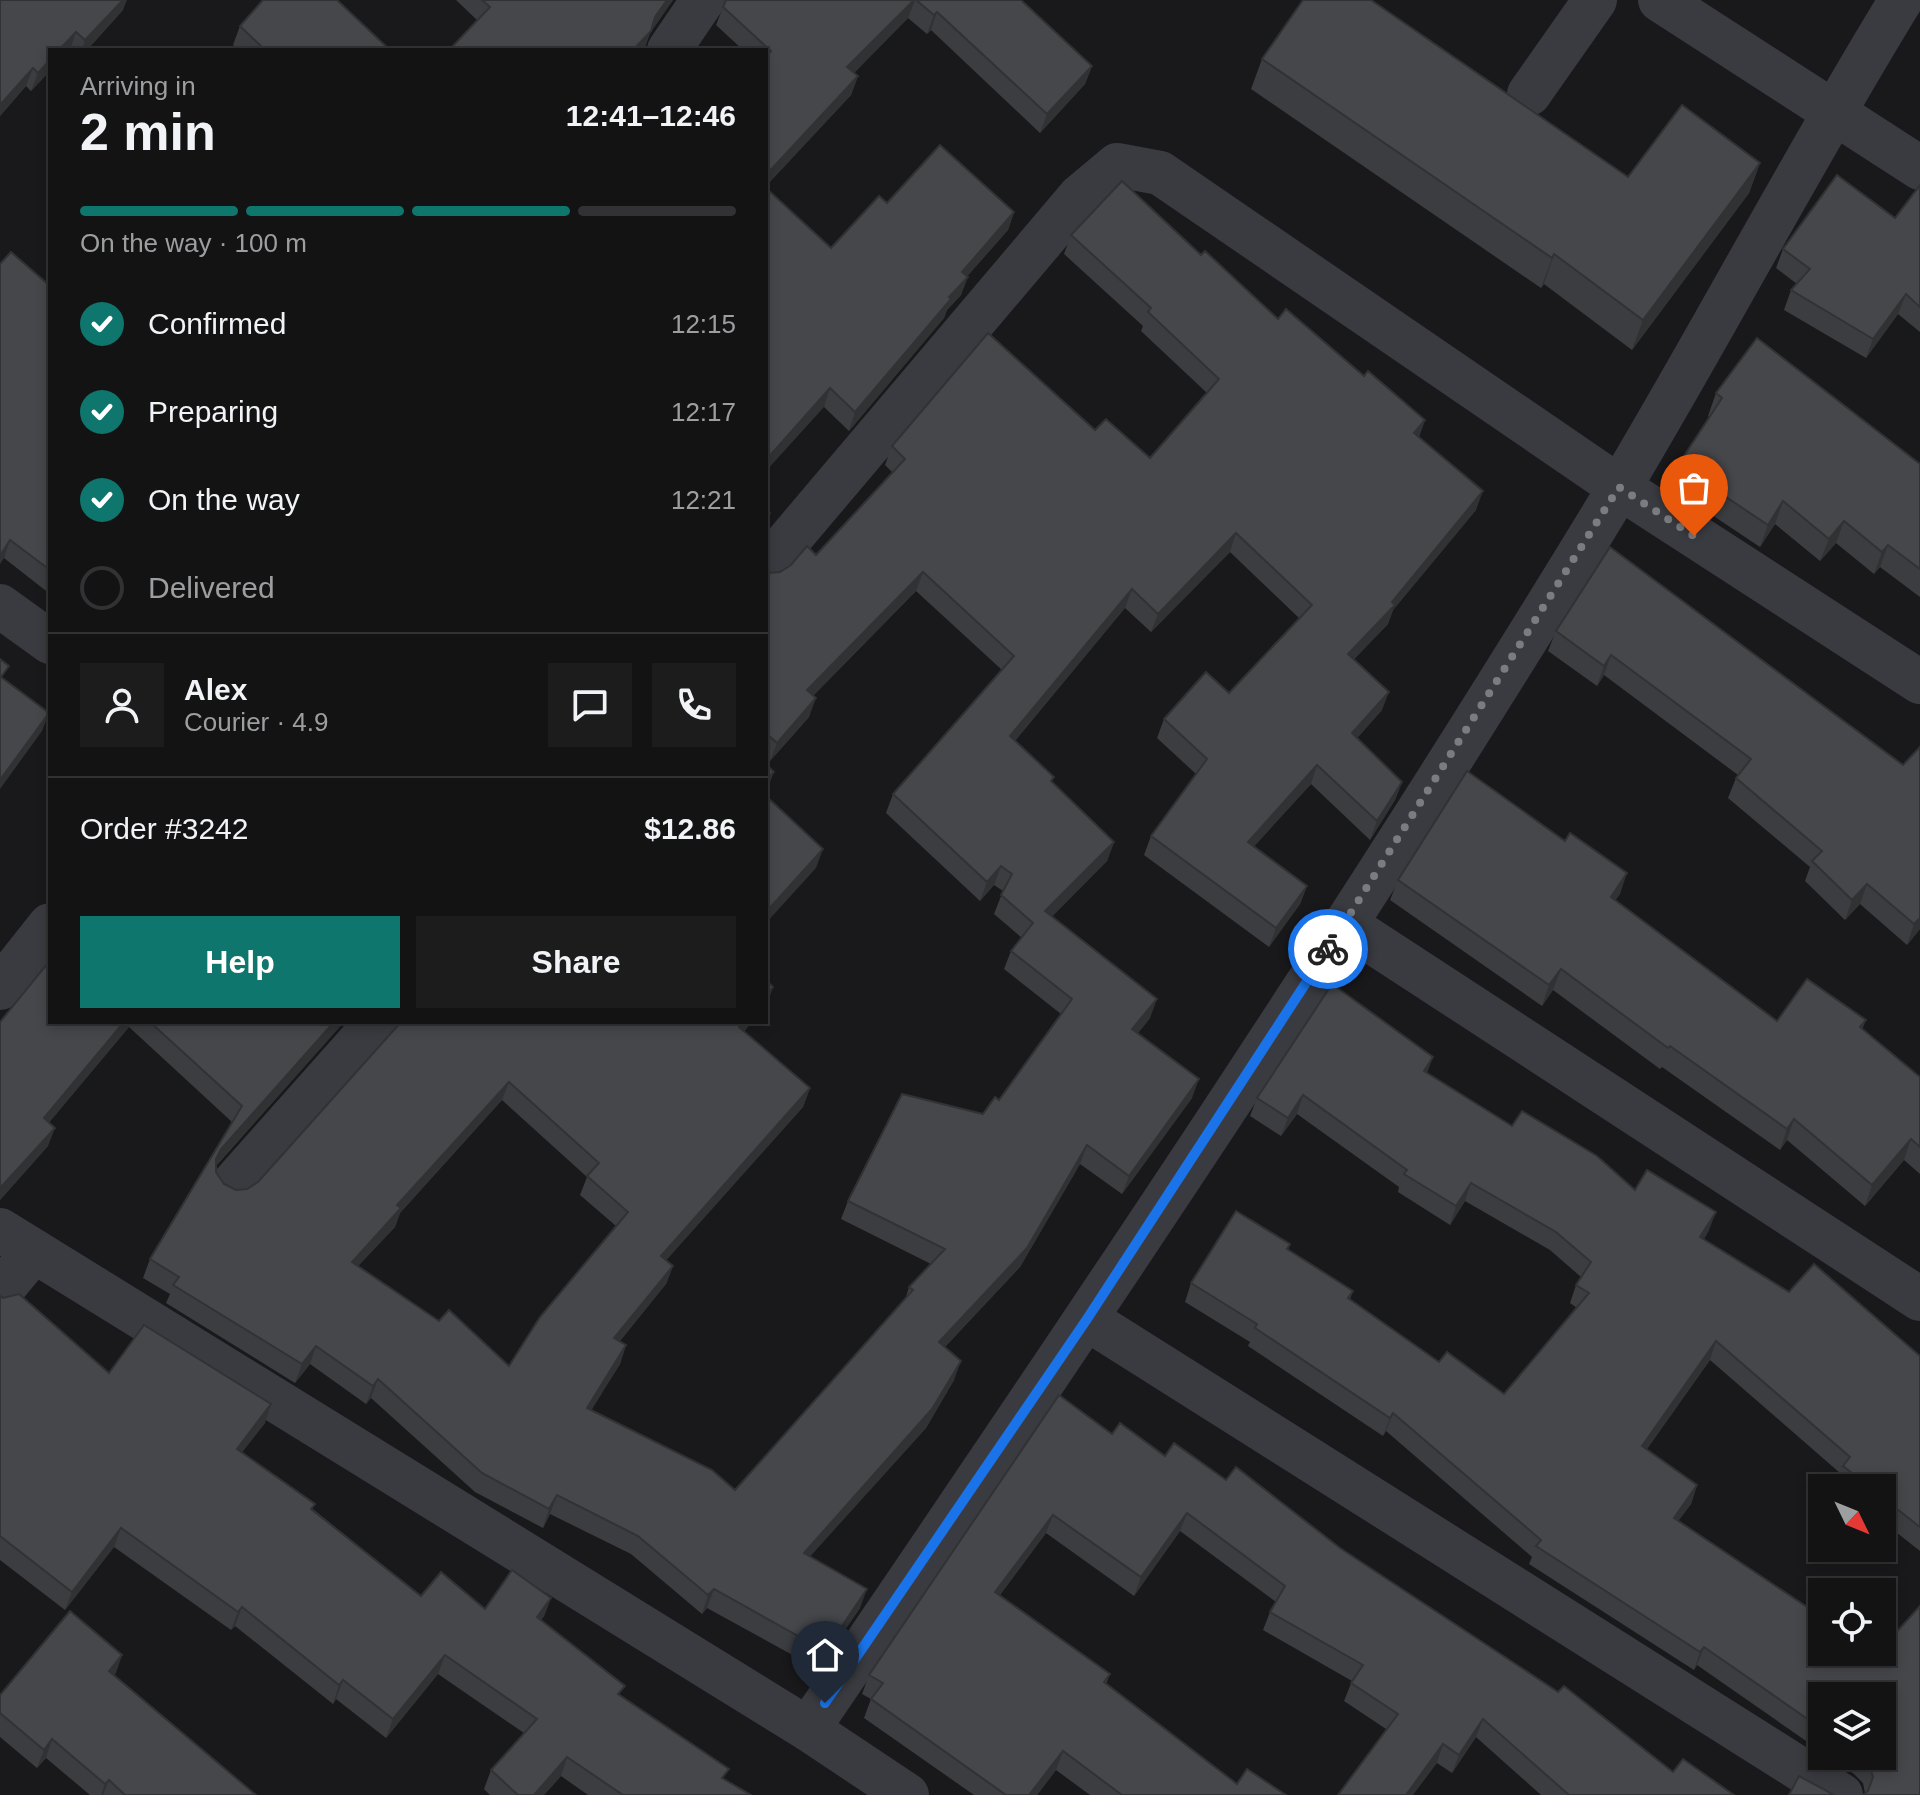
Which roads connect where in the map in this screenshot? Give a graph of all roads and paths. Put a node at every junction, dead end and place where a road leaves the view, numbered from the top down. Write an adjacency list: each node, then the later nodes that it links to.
1 (703, 0): 5 (street)
2 (1595, 0): 6 (street)
3 (1660, 0): 7 (street)
4 (1901, 0): 7 (street)
5 (670, 48)
6 (1529, 94)
7 (1833, 111): 8 (street); 9 (street)
8 (1920, 168)
9 (1619, 487): 10 (street); 13 (street); 14 (street)
10 (768, 565)
11 (0, 606): 12 (street)
12 (48, 641)
13 (1920, 682)
14 (1345, 924): 21 (street); 22 (street)
15 (48, 928): 16 (street)
16 (0, 988)
17 (375, 1024): 18 (street)
18 (233, 1184)
19 (17, 1240): 20 (street); 23 (street)
20 (0, 1292)
21 (1920, 1299)
22 (1087, 1319): 23 (street); 25 (street)
23 (808, 1729): 24 (street)
24 (907, 1795)
25 (1841, 1795)

